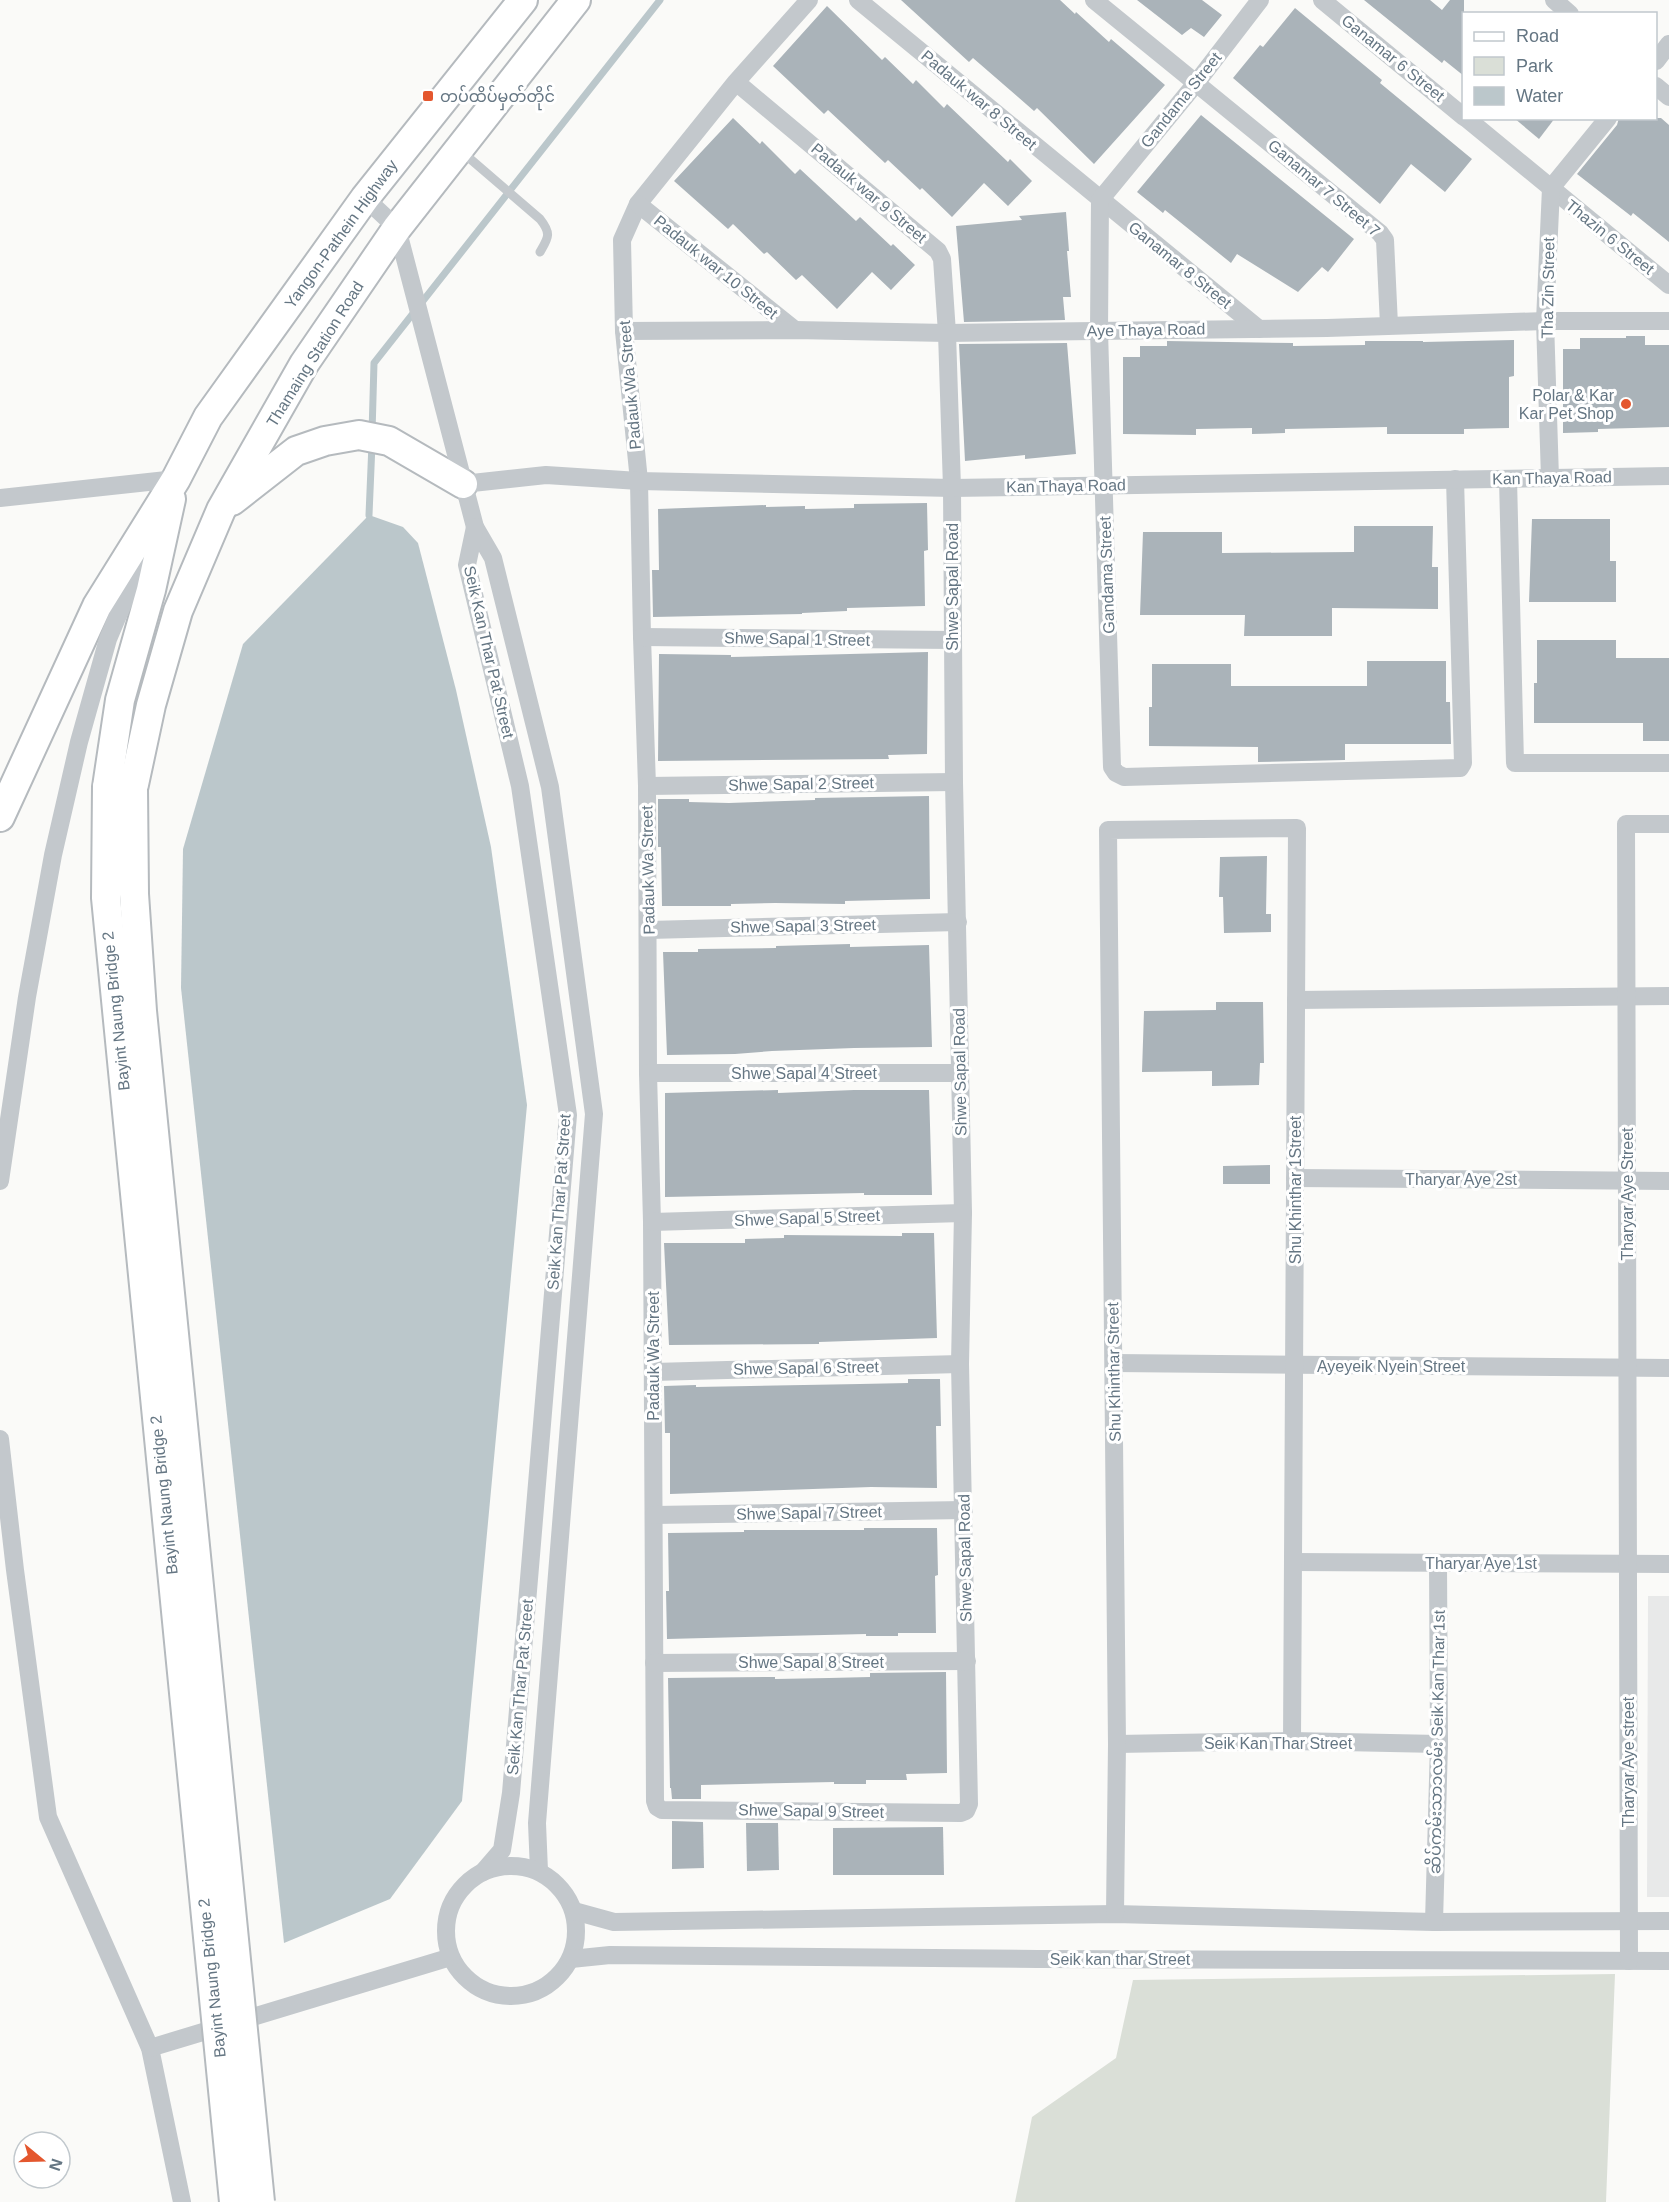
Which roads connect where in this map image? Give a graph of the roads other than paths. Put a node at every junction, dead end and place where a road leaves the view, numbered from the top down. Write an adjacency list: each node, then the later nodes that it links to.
1 (523, 0): 21 (main road, Yangon-Pathein Highway)
2 (576, 0): 19 (main road, Thamaing Station Road)
3 (809, 0): 12 (street, Padauk Wa Street)
4 (858, 0): 22 (street, Padauk war 8 Street)
5 (1094, 0): 13 (street, Ganamar 7 Street 7)
6 (1260, 0): 13 (street, Gandama Street)
7 (1322, 0): 16 (street, Ganamar 6 Street)
8 (1554, 0): 9 (street)
9 (1568, 12)
10 (1669, 44): 11 (street)
11 (1657, 60)
12 (736, 82): 23 (street, Padauk Wa Street); 34 (street, Padauk war 9 Street)
13 (1197, 82): 22 (street, Gandama Street); 29 (street, Ganamar 7 Street 7)
14 (1657, 87): 15 (street)
15 (1669, 97)
16 (1462, 116)
17 (1467, 120): 20 (street, Ganamar 6 Street)
18 (1606, 120): 20 (street)
19 (459, 149): 24 (main road, Thamaing Station Road); 25 (lane)
20 (1551, 188): 26 (street, Thazin 6 Street); 27 (street, Tha Zin Street)
21 (365, 198): 24 (street); 38 (main road, Yangon-Pathein Highway)
22 (1100, 200): 30 (street, Ganamar 8 Street); 33 (street, Gandama Street)
23 (638, 204): 31 (street, Padauk war 10 Street); 32 (street, Padauk Wa Street)
24 (397, 228): 41 (street); 45 (main road, Thamaing Station Road)
25 (540, 252)
26 (1669, 285)
27 (1545, 321): 28 (street, Aye Thaya Road); 29 (street, Aye Thaya Road); 37 (street, Tha Zin Street)
28 (1669, 321)
29 (1389, 325): 30 (street, Aye Thaya Road)
30 (1259, 329): 33 (street, Aye Thaya Road)
31 (795, 330): 32 (street, Aye Thaya Road); 34 (street, Aye Thaya Road)
32 (624, 331): 40 (street, Padauk Wa Street)
33 (1099, 331): 34 (street, Aye Thaya Road); 42 (street, Gandama Street)
34 (947, 333): 43 (street, Shwe Sapal Road)
35 (1669, 476): 37 (street, Kan Thaya Road)
36 (1508, 478): 37 (street, Kan Thaya Road); 39 (street, Kan Thaya Road); 49 (street)
37 (1550, 478)
38 (176, 479): 44 (street); 52 (main road); 53 (main road); 65 (street)
39 (1455, 479): 42 (street, Kan Thaya Road); 42 (street, Gandama Street)
40 (639, 482): 41 (street, Kan Thaya Road); 43 (street, Kan Thaya Road); 47 (street, Padauk Wa Street)
41 (463, 484): 45 (main road); 46 (street)
42 (1104, 486): 43 (street, Kan Thaya Road)
43 (952, 488): 48 (street, Shwe Sapal Road)
44 (0, 498)
45 (221, 510): 52 (main road, Thamaing Station Road)
46 (475, 527): 89 (street, Seik Kan Thar Pat Street); 90 (street, Seik Kan Thar Pat Street)
47 (642, 637): 48 (street, Shwe Sapal 1 Street); 51 (street, Padauk Wa Street)
48 (952, 640): 50 (street, Shwe Sapal Road)
49 (1669, 763)
50 (954, 782): 51 (street, Shwe Sapal 2 Street); 56 (street, Shwe Sapal Road)
51 (647, 786): 57 (street, Padauk Wa Street)
52 (120, 788): 102 (main road, Bayint Naung Bridge 2, bridge); 103 (main road, Bayint Naung Bridge 2, bridge)
53 (0, 817)
54 (1669, 824): 58 (street, Tharyar Aye Street)
55 (1108, 830): 60 (street, Shu Khinthar 1Street); 70 (street, Shu Khinthar Street)
56 (958, 922): 57 (street, Shwe Sapal 3 Street); 62 (street, Shwe Sapal Road)
57 (649, 930): 61 (street, Padauk Wa Street)
58 (1627, 996): 59 (street); 60 (street); 64 (street, Tharyar Aye Street)
59 (1669, 996)
60 (1296, 1000): 63 (street, Shu Khinthar 1Street)
61 (648, 1073): 62 (street, Shwe Sapal 4 Street); 68 (street, Padauk Wa Street)
62 (960, 1073): 67 (street, Shwe Sapal Road)
63 (1295, 1178): 64 (street, Tharyar Aye 2st); 71 (street, Shu Khinthar 1Street)
64 (1627, 1180): 66 (street, Tharyar Aye 2st); 72 (street, Tharyar Aye Street)
65 (0, 1181)
66 (1669, 1181)
67 (963, 1213): 68 (street, Shwe Sapal 5 Street); 69 (street, Shwe Sapal Road)
68 (652, 1222): 74 (street, Padauk Wa Street)
69 (960, 1364): 74 (street, Shwe Sapal 6 Street); 76 (street, Shwe Sapal Road)
70 (1114, 1364): 71 (street, Ayeyeik Nyein Street); 85 (street, Shu Khinthar Street)
71 (1294, 1365): 72 (street, Ayeyeik Nyein Street); 78 (street, Shu Khinthar 1Street)
72 (1628, 1368): 73 (street, Ayeyeik Nyein Street); 80 (street, Tharyar Aye Street)
73 (1669, 1368)
74 (653, 1372): 77 (street, Padauk Wa Street)
75 (0, 1439): 100 (street)
76 (964, 1510): 77 (street, Shwe Sapal 7 Street); 82 (street, Shwe Sapal Road)
77 (654, 1515): 83 (street, Padauk Wa Street)
78 (1293, 1562): 79 (street, Tharyar Aye 1st); 84 (street, Shu Khinthar 1Street)
79 (1438, 1563): 80 (street, Tharyar Aye 1st); 86 (street, ဆိပ်ကမ်းသာ၁လမ်း Seik Kan Thar 1st)
80 (1628, 1564): 81 (street, Tharyar Aye 1st); 93 (street, Tharyar Aye street)
81 (1669, 1564)
82 (967, 1661): 83 (street, Shwe Sapal 8 Street); 88 (street, Shwe Sapal Road)
83 (654, 1663): 87 (street, Padauk Wa Street)
84 (1292, 1742): 85 (street, Seik Kan Thar Street); 86 (street, Seik Kan Thar Street)
85 (1117, 1744): 92 (street, Shu Khinthar Street)
86 (1439, 1744): 95 (street, ဆိပ်ကမ်းသာ၁လမ်း Seik Kan Thar 1st)
87 (657, 1807): 88 (street, Shwe Sapal 9 Street)
88 (966, 1811)
89 (539, 1871): 90 (street); 91 (street)
90 (483, 1872): 96 (street)
91 (574, 1911): 92 (street); 97 (street)
92 (1115, 1914): 95 (street)
93 (1629, 1921): 94 (street); 95 (street); 98 (street, Tharyar Aye street)
94 (1669, 1921)
95 (1434, 1922)
96 (451, 1957): 97 (street); 100 (street)
97 (571, 1959): 98 (street, Seik kan thar Street)
98 (1629, 1961): 99 (street, Seik kan thar Street)
99 (1669, 1961)
100 (150, 2048): 101 (street)
101 (182, 2202)
102 (234, 2202)
103 (260, 2202)

